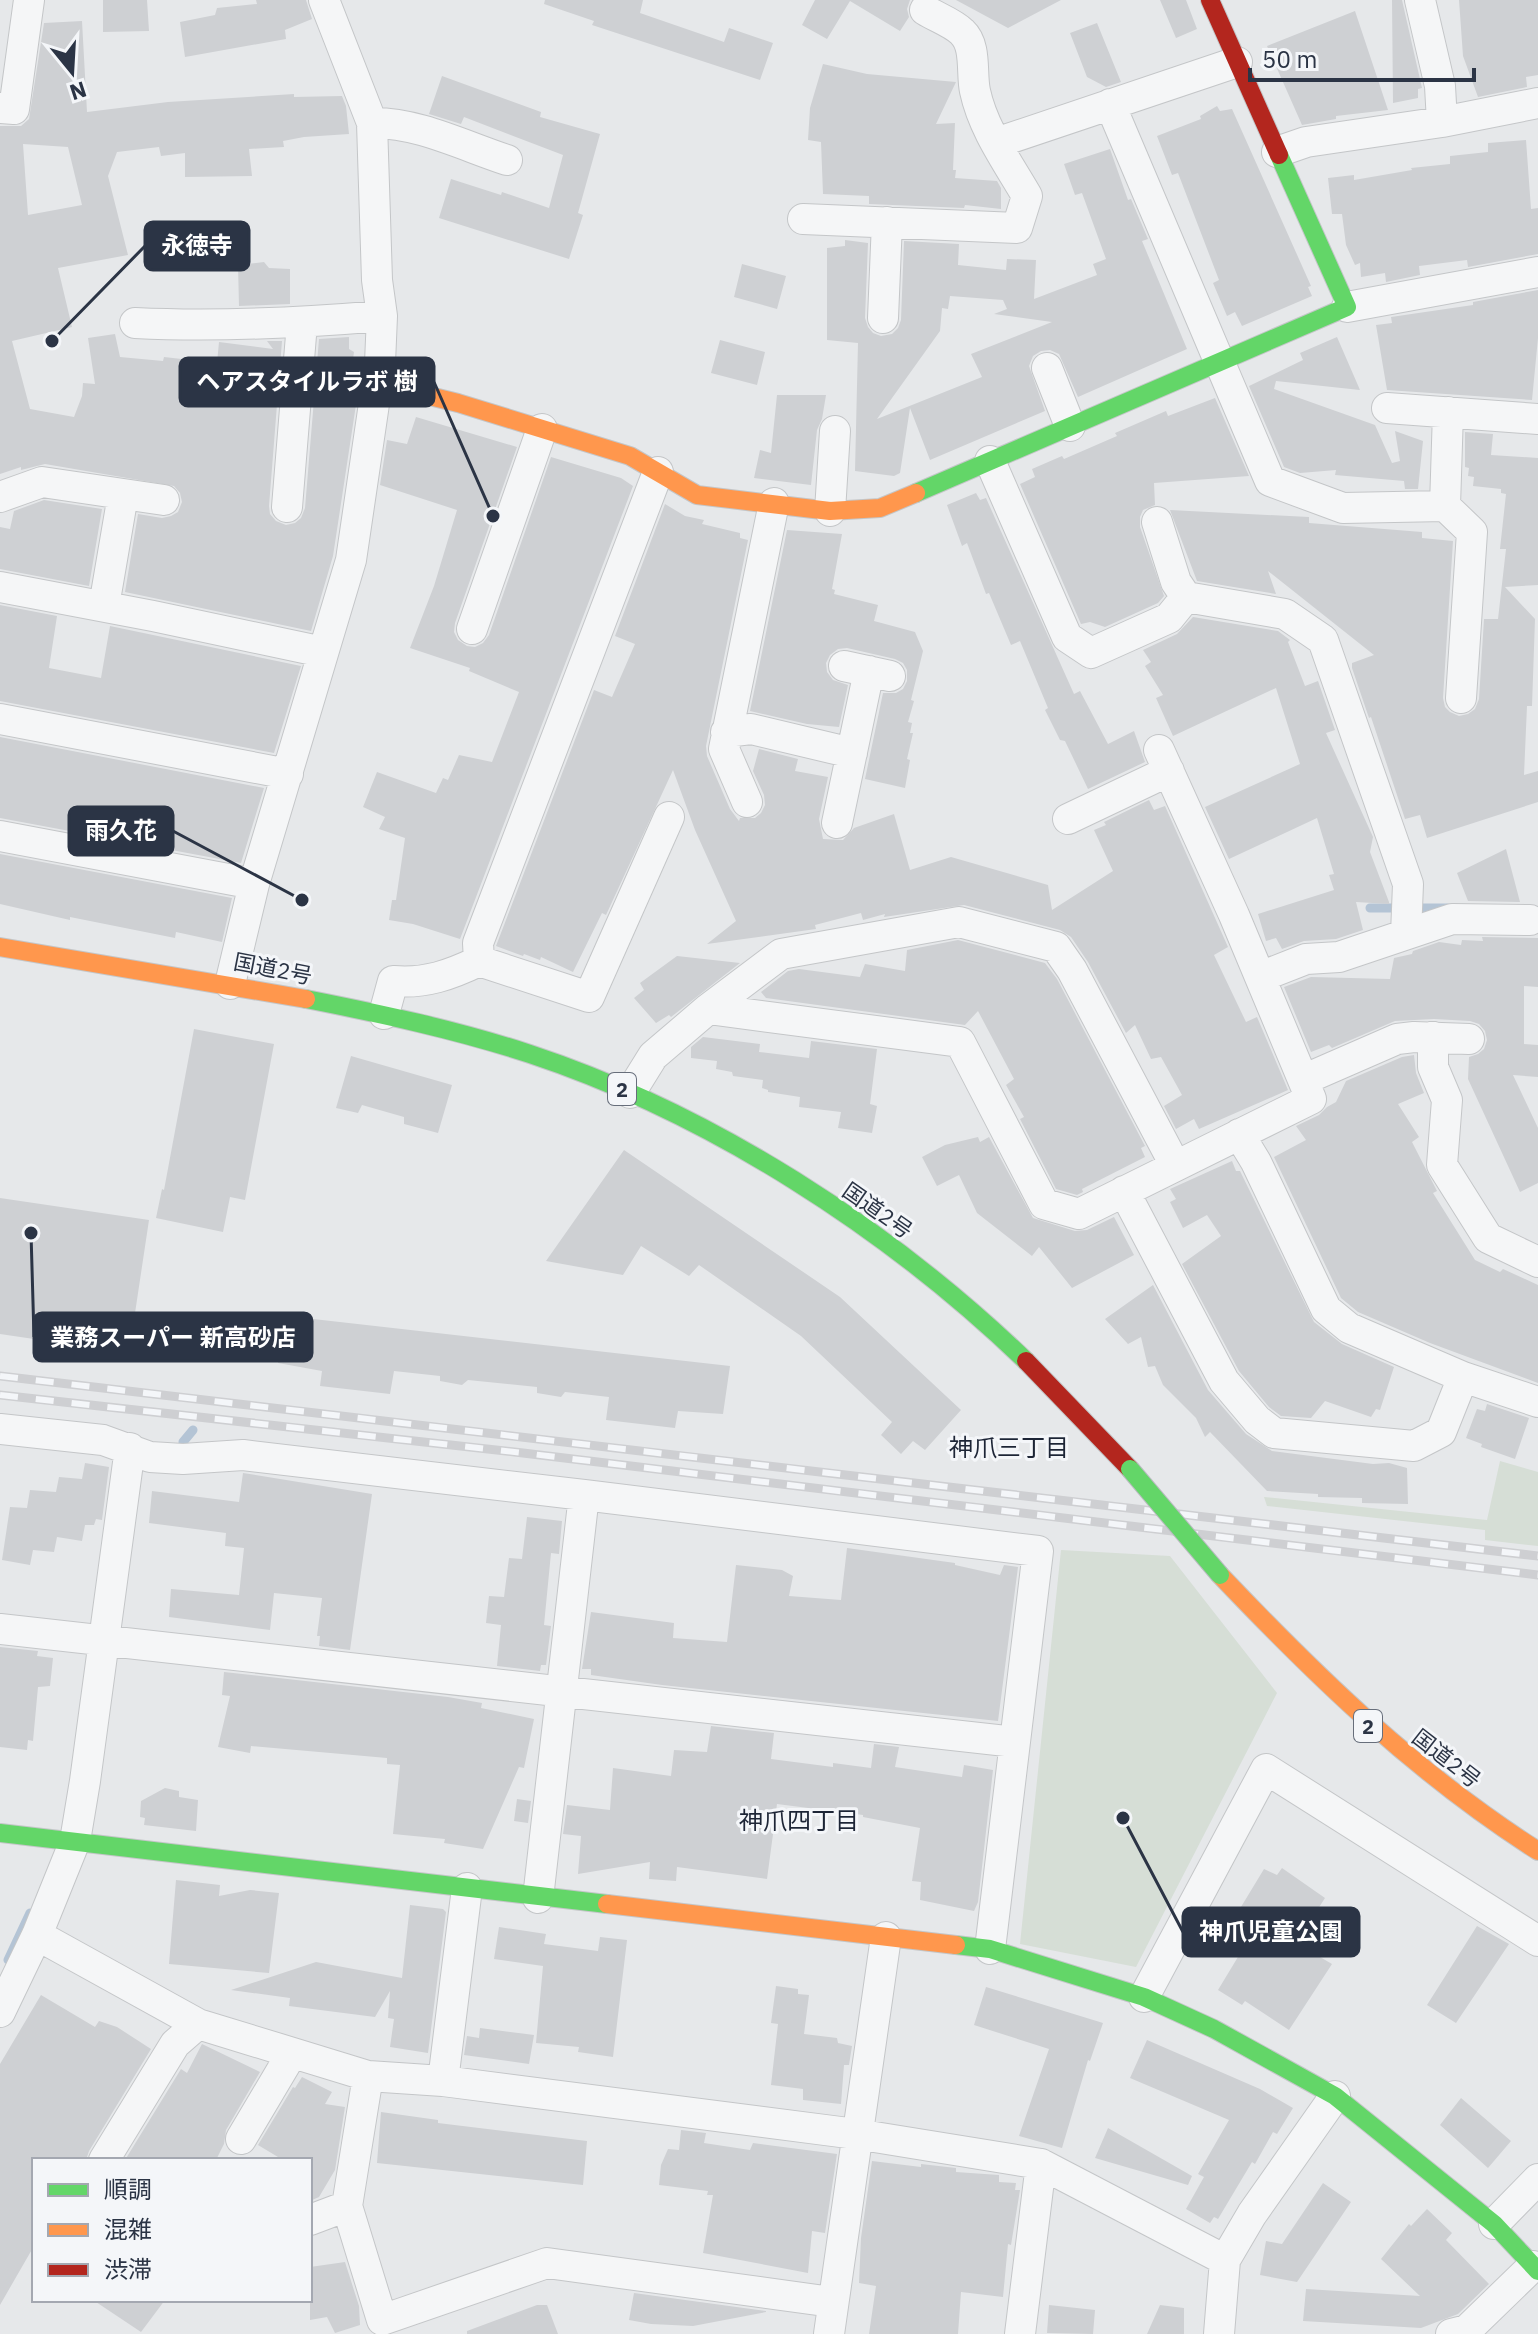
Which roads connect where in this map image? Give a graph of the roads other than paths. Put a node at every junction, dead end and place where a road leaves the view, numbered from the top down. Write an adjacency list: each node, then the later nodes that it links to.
1 (29, 0): 9 (street)
2 (324, 0): 11 (street)
3 (1210, 0): 6 (main road)
4 (1420, 0): 10 (street)
5 (923, 15): 12 (street)
6 (1237, 62): 8 (street); 13 (main road)
7 (1538, 103): 10 (street)
8 (1110, 104): 12 (street); 23 (street)
9 (0, 108)
10 (1442, 122): 13 (street)
11 (392, 125): 14 (street); 19 (street)
12 (996, 143): 16 (street)
13 (1277, 152): 18 (main road)
14 (507, 160)
15 (803, 219): 16 (street)
16 (887, 222): 20 (street)
17 (1538, 272): 18 (street)
18 (1347, 307): 23 (main road)
19 (382, 316): 22 (street); 25 (street)
20 (883, 318)
21 (135, 323): 22 (street)
22 (302, 323): 39 (street)
23 (1219, 362): 29 (main road); 38 (street)
24 (1047, 368): 29 (street)
25 (377, 383): 30 (main road); 46 (street)
26 (1387, 408): 27 (street)
27 (1448, 412): 28 (street); 38 (street)
28 (1538, 419)
29 (1070, 426): 32 (main road)
30 (542, 429): 33 (main road); 45 (street)
31 (835, 431): 40 (street)
32 (990, 461): 40 (main road); 43 (street)
33 (658, 472): 37 (main road); 62 (street)
34 (123, 495): 35 (street); 36 (street); 44 (street)
35 (0, 497)
36 (164, 500)
37 (774, 503): 40 (main road); 50 (street)
38 (1445, 506): 48 (street)
39 (287, 507)
40 (830, 511)
41 (1157, 522): 43 (street)
42 (0, 587): 44 (street)
43 (1186, 597): 60 (street)
44 (104, 606): 46 (street)
45 (472, 629)
46 (323, 652): 52 (street)
47 (868, 671): 51 (street)
48 (1461, 698)
49 (0, 719): 52 (street)
50 (726, 732): 51 (street); 53 (street)
51 (852, 753): 56 (street)
52 (288, 774): 58 (street)
53 (747, 802)
54 (669, 817): 62 (street)
55 (1068, 819): 63 (street)
56 (837, 823)
57 (0, 836): 58 (street)
58 (254, 884): 64 (street)
59 (1530, 920): 60 (street)
60 (1406, 934): 63 (street)
61 (0, 947): 64 (main road, 国道2号 / 2)
62 (479, 961): 66 (street)
63 (1260, 977): 69 (street)
64 (230, 984): 66 (main road, 国道2号 / 2)
65 (708, 1009): 70 (street); 72 (street); 73 (street)
66 (384, 1014): 70 (main road, 国道2号 / 2)
67 (1433, 1037): 68 (street); 69 (street); 74 (street)
68 (1469, 1039)
69 (1303, 1080): 71 (street)
70 (630, 1093): 86 (main road, 国道2号 / 2, bridge)
71 (1239, 1134): 72 (street); 75 (street)
72 (1175, 1165): 73 (street)
73 (1124, 1191): 75 (street)
74 (1538, 1262)
75 (1463, 1377): 76 (street)
76 (1538, 1402)
77 (0, 1429): 78 (street)
78 (130, 1448): 79 (street); 81 (street)
79 (584, 1495): 82 (street); 83 (street)
80 (0, 1629): 81 (street)
81 (104, 1642): 82 (street); 85 (street)
82 (561, 1693): 83 (street); 88 (street)
83 (1015, 1742): 92 (street)
84 (0, 1833): 85 (main road)
85 (75, 1841): 87 (main road); 89 (street)
86 (1538, 1851)
87 (467, 1888): 88 (main road); 99 (street)
88 (538, 1898): 90 (main road)
89 (37, 1935): 93 (street); 96 (street)
90 (886, 1937): 92 (main road); 101 (street)
91 (1538, 1941): 94 (street)
92 (990, 1949): 94 (main road)
93 (7, 1980): 95 (street)
94 (1144, 1997): 100 (main road)
95 (0, 2012)
96 (198, 2024): 97 (street); 103 (street)
97 (292, 2053): 98 (street); 102 (street)
98 (368, 2076): 99 (street); 106 (street)
99 (443, 2081): 101 (street)
100 (1335, 2096): 108 (main road); 109 (street)
101 (856, 2134): 104 (street); 111 (street)
102 (241, 2139)
103 (105, 2158)
104 (1041, 2164): 109 (street); 114 (street)
105 (1538, 2179): 108 (street)
106 (347, 2206): 107 (street); 112 (street)
107 (312, 2219)
108 (1494, 2224): 110 (main road)
109 (1225, 2260): 115 (street)
110 (1535, 2268): 116 (street)
111 (832, 2302): 112 (street); 113 (street)
112 (374, 2327)
113 (829, 2334)
114 (1020, 2334)
115 (1219, 2334)
116 (1451, 2334)

